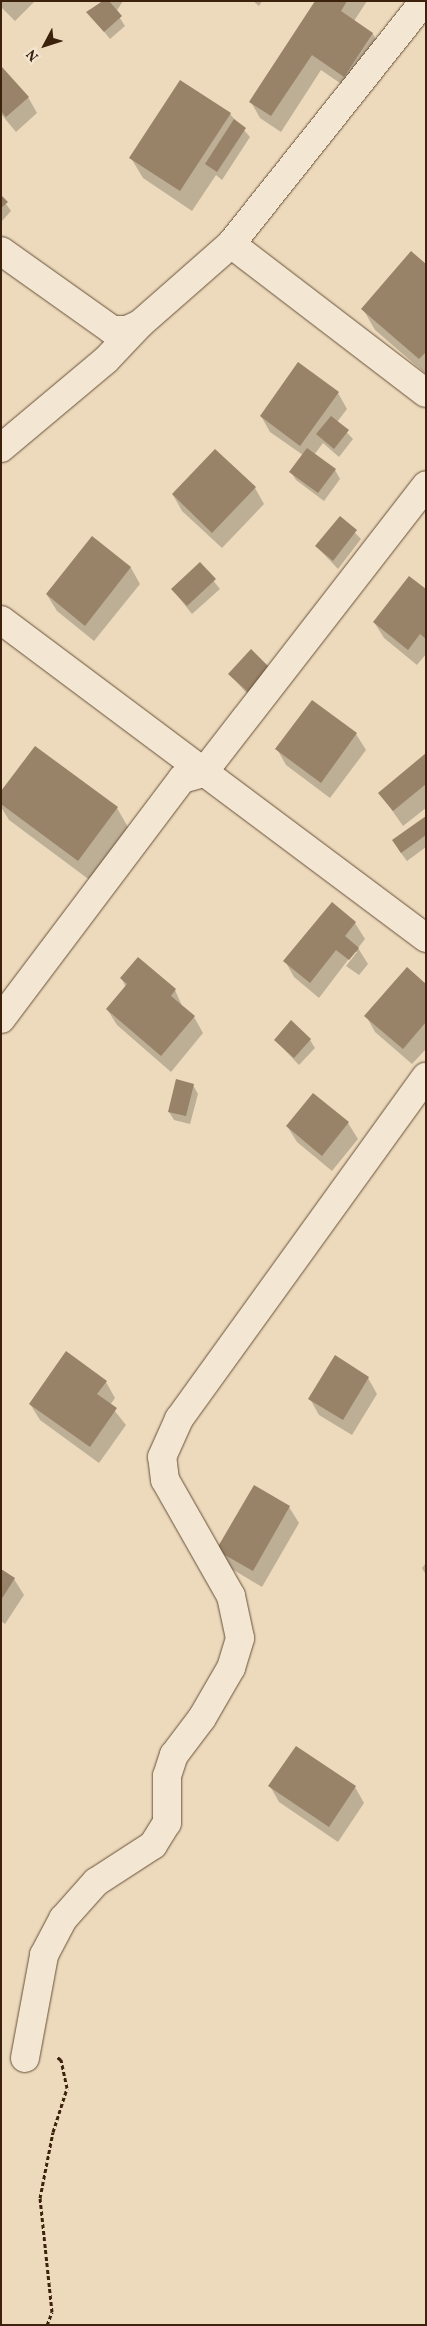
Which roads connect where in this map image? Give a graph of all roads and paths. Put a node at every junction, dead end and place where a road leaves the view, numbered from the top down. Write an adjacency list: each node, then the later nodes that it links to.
1 (424, 1): 2 (street)
2 (231, 244): 4 (street); 5 (street)
3 (1, 251): 4 (street)
4 (140, 324): 6 (street)
5 (426, 393)
6 (1, 448)
7 (426, 485): 9 (street)
8 (1, 620): 9 (street)
9 (203, 772): 10 (street); 11 (street)
10 (426, 938)
11 (1, 1019)
12 (426, 1077): 13 (street)
13 (30, 2031): 14 (street); 15 (path)
14 (25, 2058)
15 (47, 2325)

